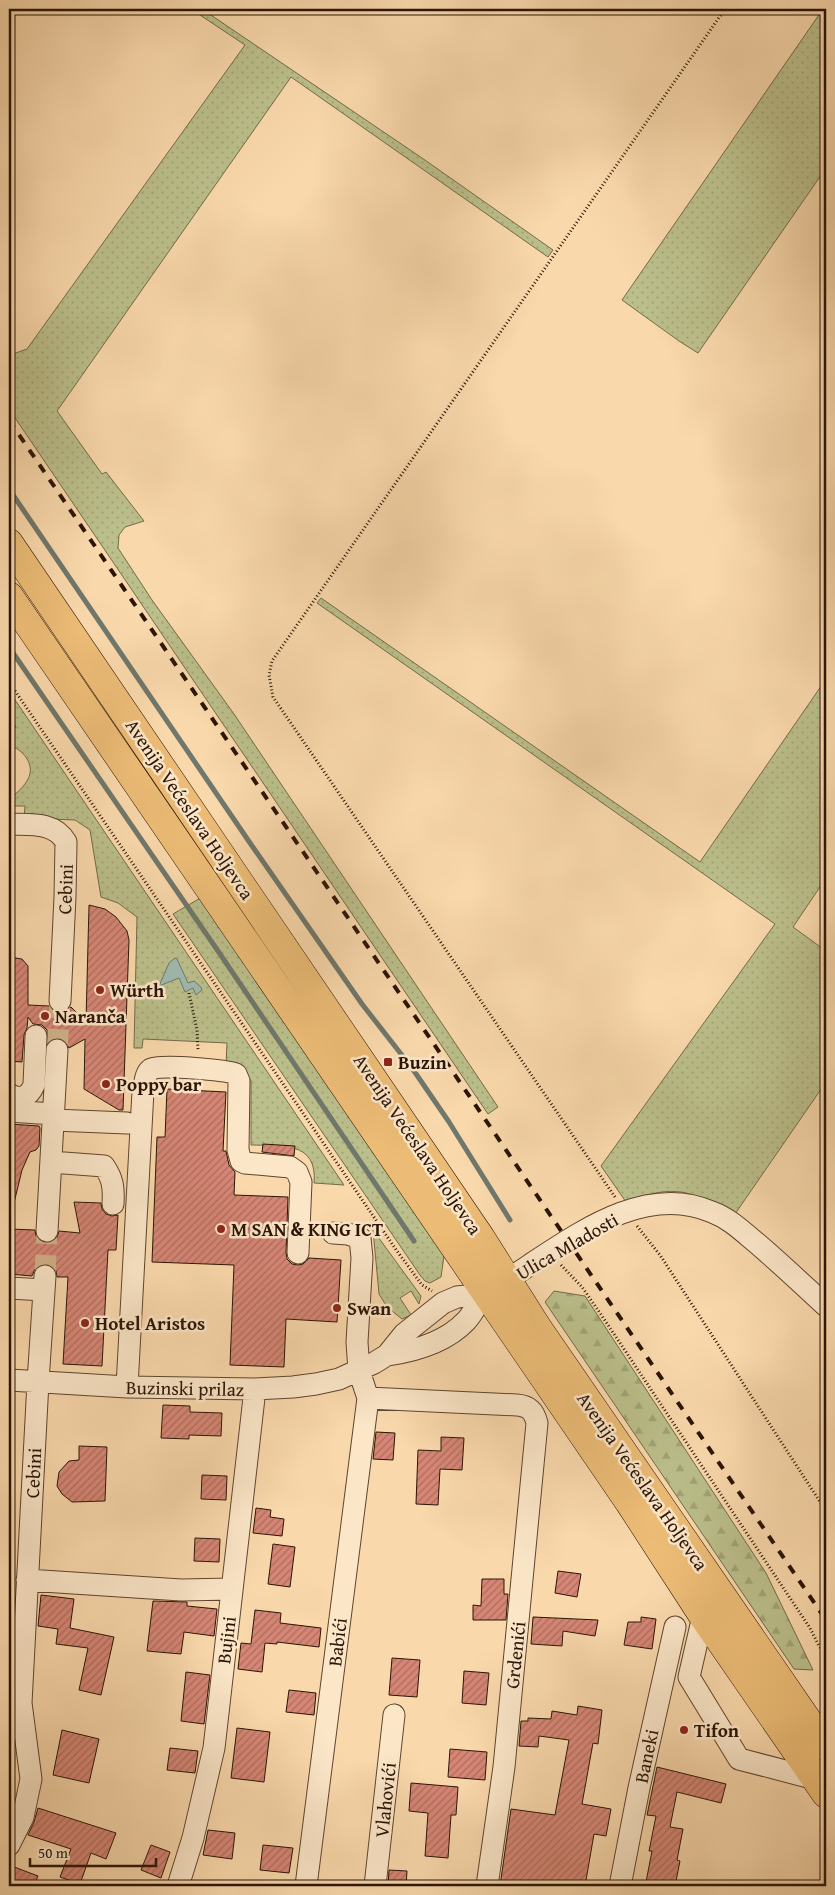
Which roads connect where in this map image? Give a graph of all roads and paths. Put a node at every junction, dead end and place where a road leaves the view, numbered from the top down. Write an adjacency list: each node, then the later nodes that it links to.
1 (725, 9): 17 (path)
2 (9, 542): 22 (main road, Avenija Većeslava Holjevca)
3 (9, 596): 22 (main road, Avenija Većeslava Holjevca)
4 (9, 682): 24 (path)
5 (9, 824): 7 (street, Cebini)
6 (189, 993): 10 (path)
7 (60, 1001)
8 (36, 1036): 11 (street)
9 (57, 1050): 13 (street)
10 (198, 1069): 21 (street); 30 (street)
11 (9, 1094)
12 (9, 1112): 13 (street)
13 (53, 1117): 14 (street); 15 (street)
14 (127, 1123)
15 (51, 1162): 16 (street); 18 (street)
16 (113, 1204)
17 (626, 1212): 20 (street, Ulica Mladosti); 25 (street, Ulica Mladosti); 33 (path)
18 (47, 1231)
19 (333, 1233): 27 (street)
20 (550, 1252): 22 (street, Ulica Mladosti); 38 (path)
21 (298, 1253)
22 (496, 1287): 26 (street, Buzinski prilaz); 26 (street, Buzinski prilaz); 36 (main road, Avenija Većeslava Holjevca); 41 (main road, Avenija Većeslava Holjevca)
23 (9, 1288): 29 (street, Cebini)
24 (436, 1295)
25 (826, 1306)
26 (388, 1355): 27 (street, Buzinski prilaz)
27 (359, 1371): 31 (street, Buzinski prilaz); 32 (street)
28 (9, 1380): 29 (street, Buzinski prilaz)
29 (38, 1382): 30 (street, Buzinski prilaz); 34 (street, Cebini)
30 (127, 1387): 31 (street, Buzinski prilaz)
31 (255, 1389): 35 (street, Bujini)
32 (368, 1398): 45 (street, Babići); 47 (street, Grdenići)
33 (824, 1508)
34 (27, 1580): 35 (street); 39 (street, Cebini)
35 (232, 1590): 44 (street, Bujini)
36 (703, 1616): 42 (main road, Avenija Većeslava Holjevca); 42 (street)
37 (675, 1627): 48 (street, Baneki)
38 (826, 1655)
39 (15, 1702): 43 (street, Cebini)
40 (394, 1714): 46 (street, Vlahovići)
41 (826, 1746)
42 (821, 1787)
43 (9, 1845)
44 (178, 1886)
45 (306, 1886)
46 (375, 1886)
47 (487, 1886)
48 (620, 1886)

